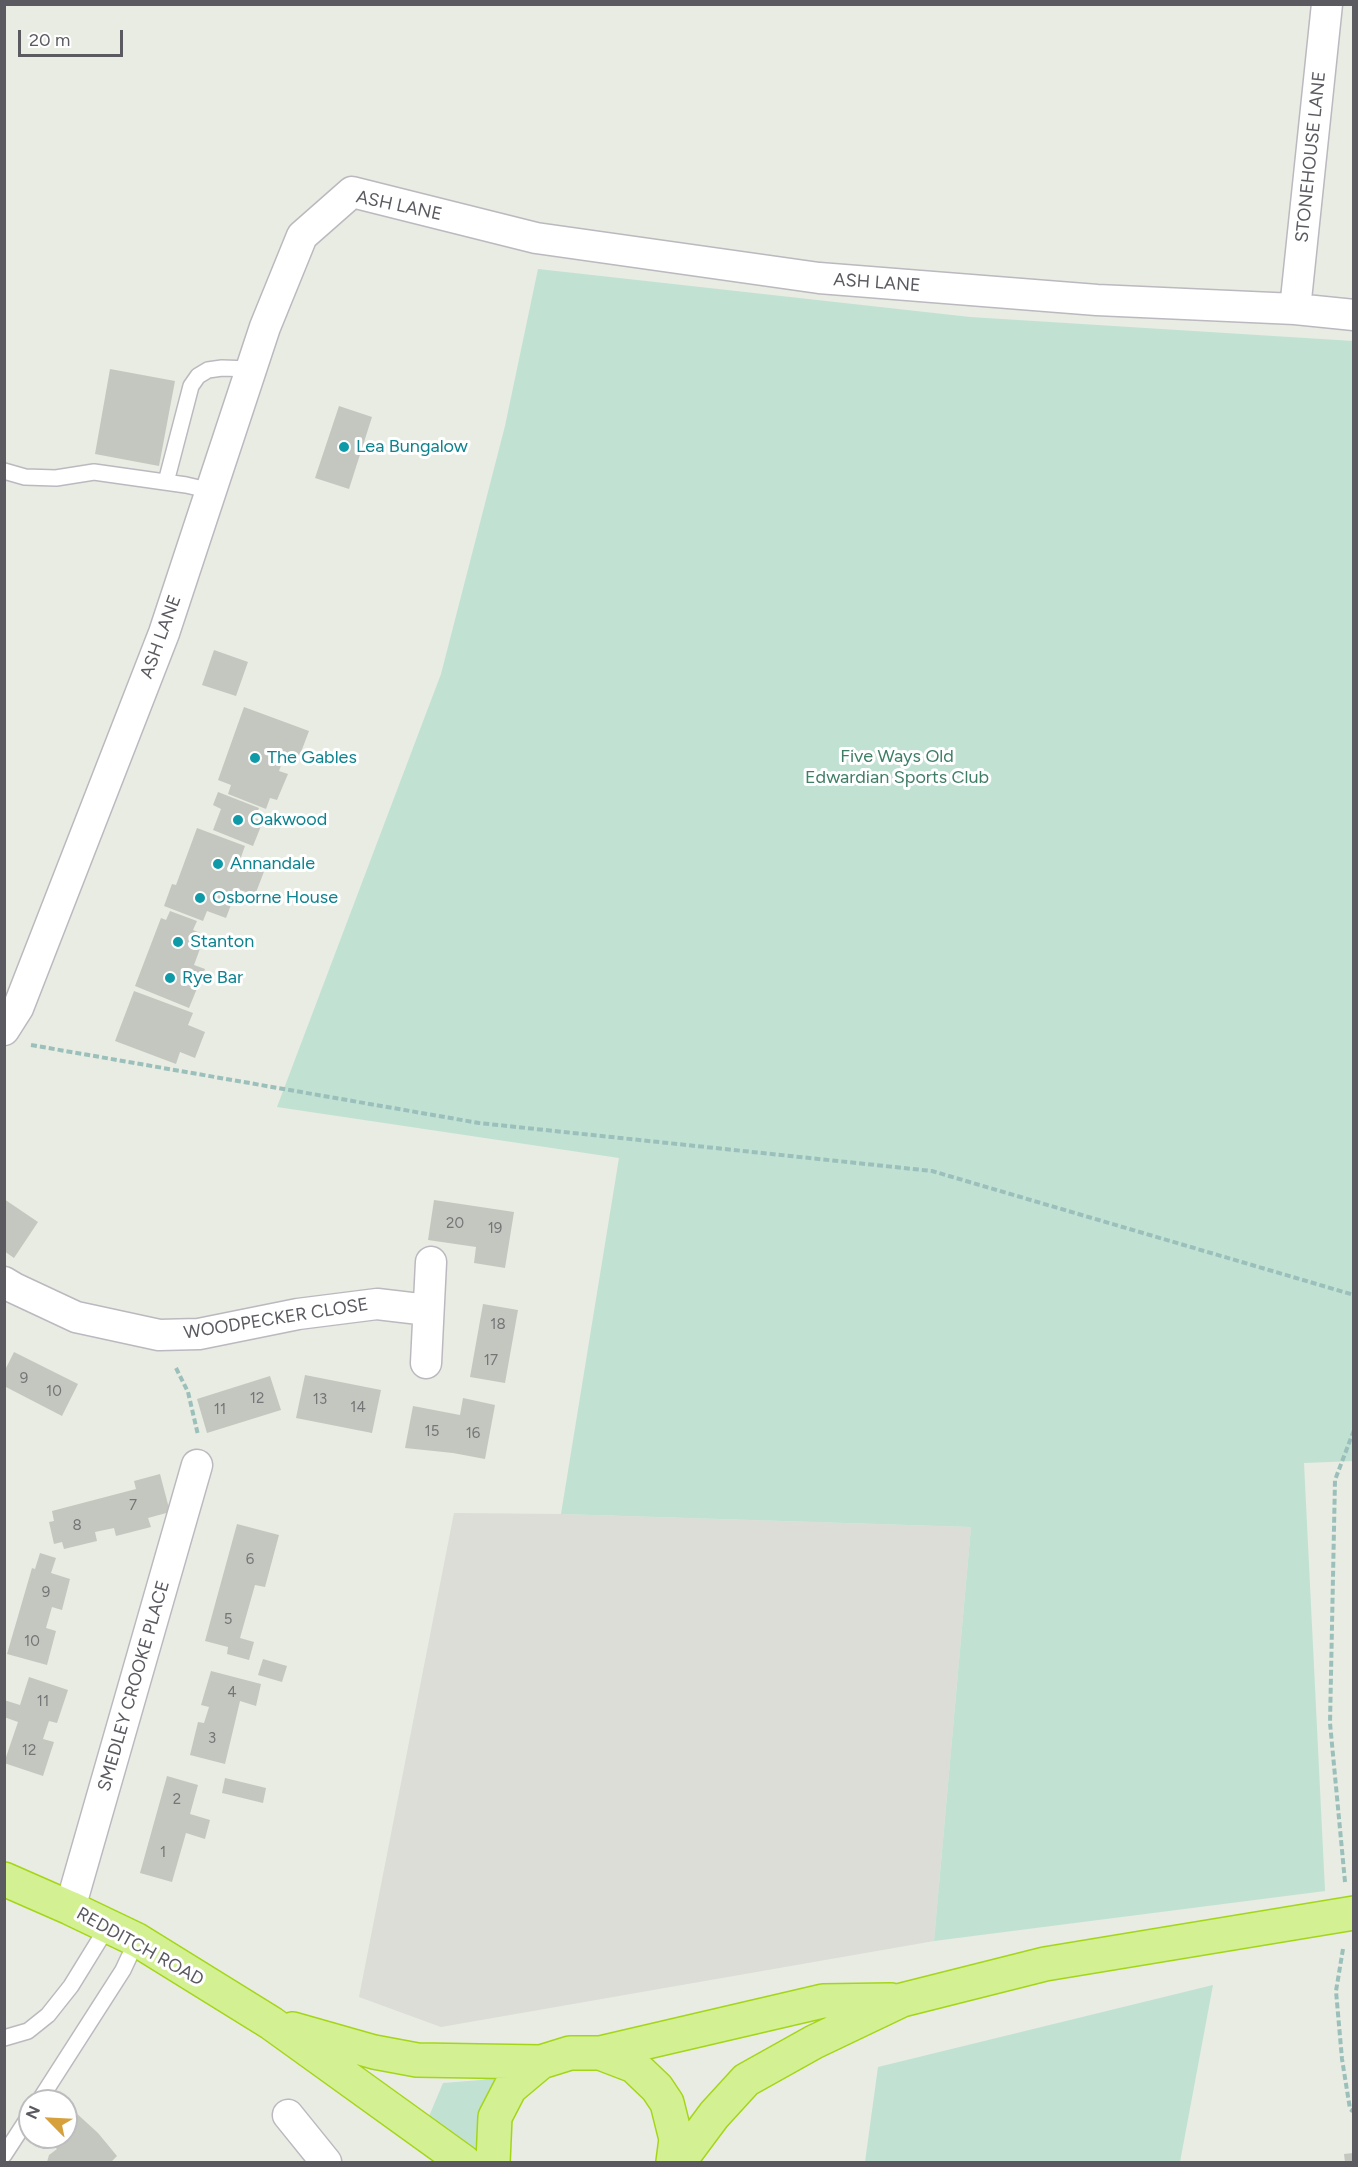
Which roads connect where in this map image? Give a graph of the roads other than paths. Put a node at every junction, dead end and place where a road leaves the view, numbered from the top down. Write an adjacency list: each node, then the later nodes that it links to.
1 (1327, 4): 2 (street, STONEHOUSE LANE)
2 (1295, 309): 3 (street, ASH LANE); 4 (street, ASH LANE)
3 (1353, 315)
4 (251, 369): 6 (lane); 7 (street, ASH LANE)
5 (4, 471): 6 (lane)
6 (166, 482): 7 (lane)
7 (212, 491): 8 (street, ASH LANE)
8 (16, 1037)
9 (431, 1262): 11 (street)
10 (4, 1282): 11 (street, WOODPECKER CLOSE)
11 (428, 1310): 12 (street)
12 (426, 1363)
13 (197, 1465): 15 (street, SMEDLEY CROOKE PLACE)
14 (4, 1880): 15 (highway, REDDITCH ROAD)
15 (70, 1908): 17 (highway, REDDITCH ROAD)
16 (1351, 1913): 18 (highway)
17 (122, 1933): 19 (highway, REDDITCH ROAD); 20 (lane); 23 (lane)
18 (902, 2000): 21 (highway); 31 (highway)
19 (271, 2023): 22 (highway, REDDITCH ROAD); 28 (highway, REDDITCH ROAD)
20 (4, 2038)
21 (600, 2053): 22 (highway); 30 (highway)
22 (541, 2062): 29 (highway)
23 (47, 2089)
24 (288, 2115): 27 (street)
25 (18, 2133): 26 (lane)
26 (4, 2155)
27 (326, 2163)
28 (464, 2163)
29 (493, 2163)
30 (673, 2163)
31 (679, 2163)

